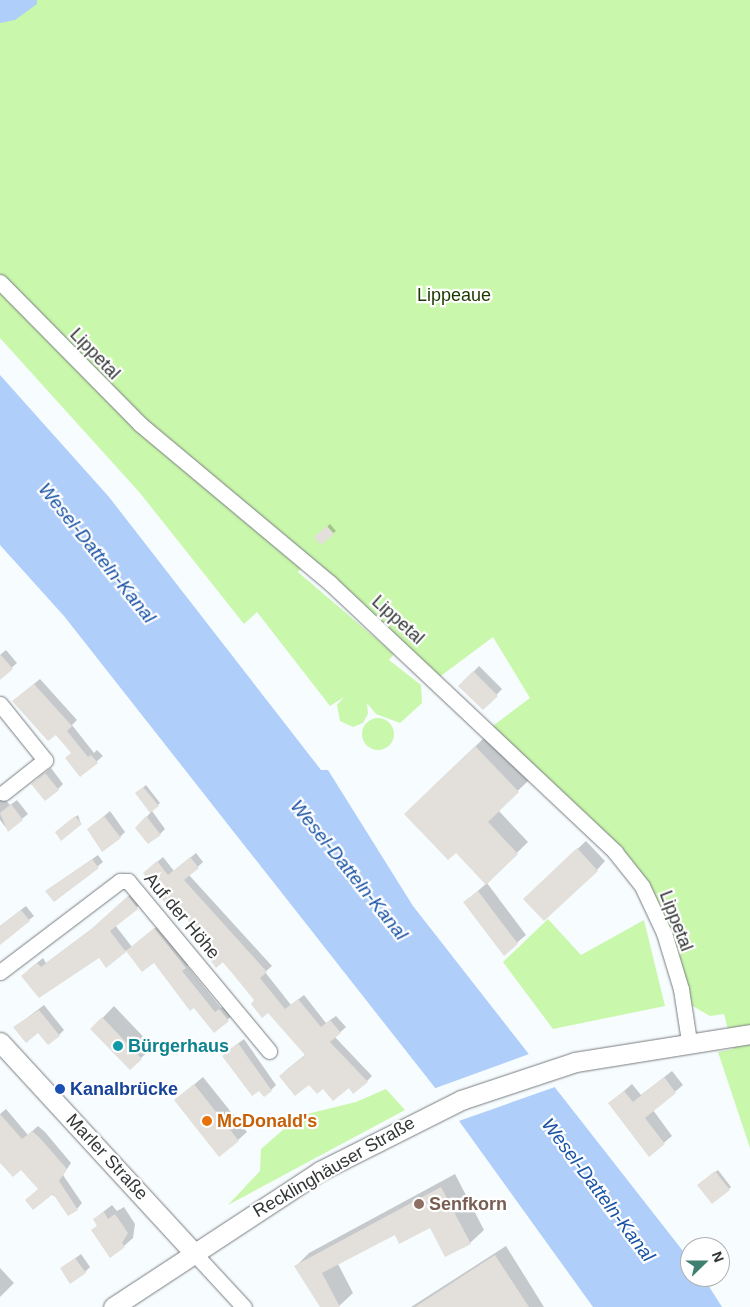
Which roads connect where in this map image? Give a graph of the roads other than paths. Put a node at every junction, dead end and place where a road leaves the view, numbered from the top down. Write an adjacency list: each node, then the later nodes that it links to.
1 (0, 282): 6 (street, Lippetal)
2 (0, 704): 3 (street)
3 (3, 793)
4 (0, 972): 8 (street, Auf der Höhe)
5 (750, 1034): 6 (main road, Recklinghäuser Straße)
6 (689, 1041): 9 (main road, Recklinghäuser Straße)
7 (0, 1042): 9 (main road, Marler Straße)
8 (269, 1051)
9 (194, 1252): 10 (main road, Recklinghäuser Straße); 11 (street)
10 (113, 1307)
11 (244, 1307)

